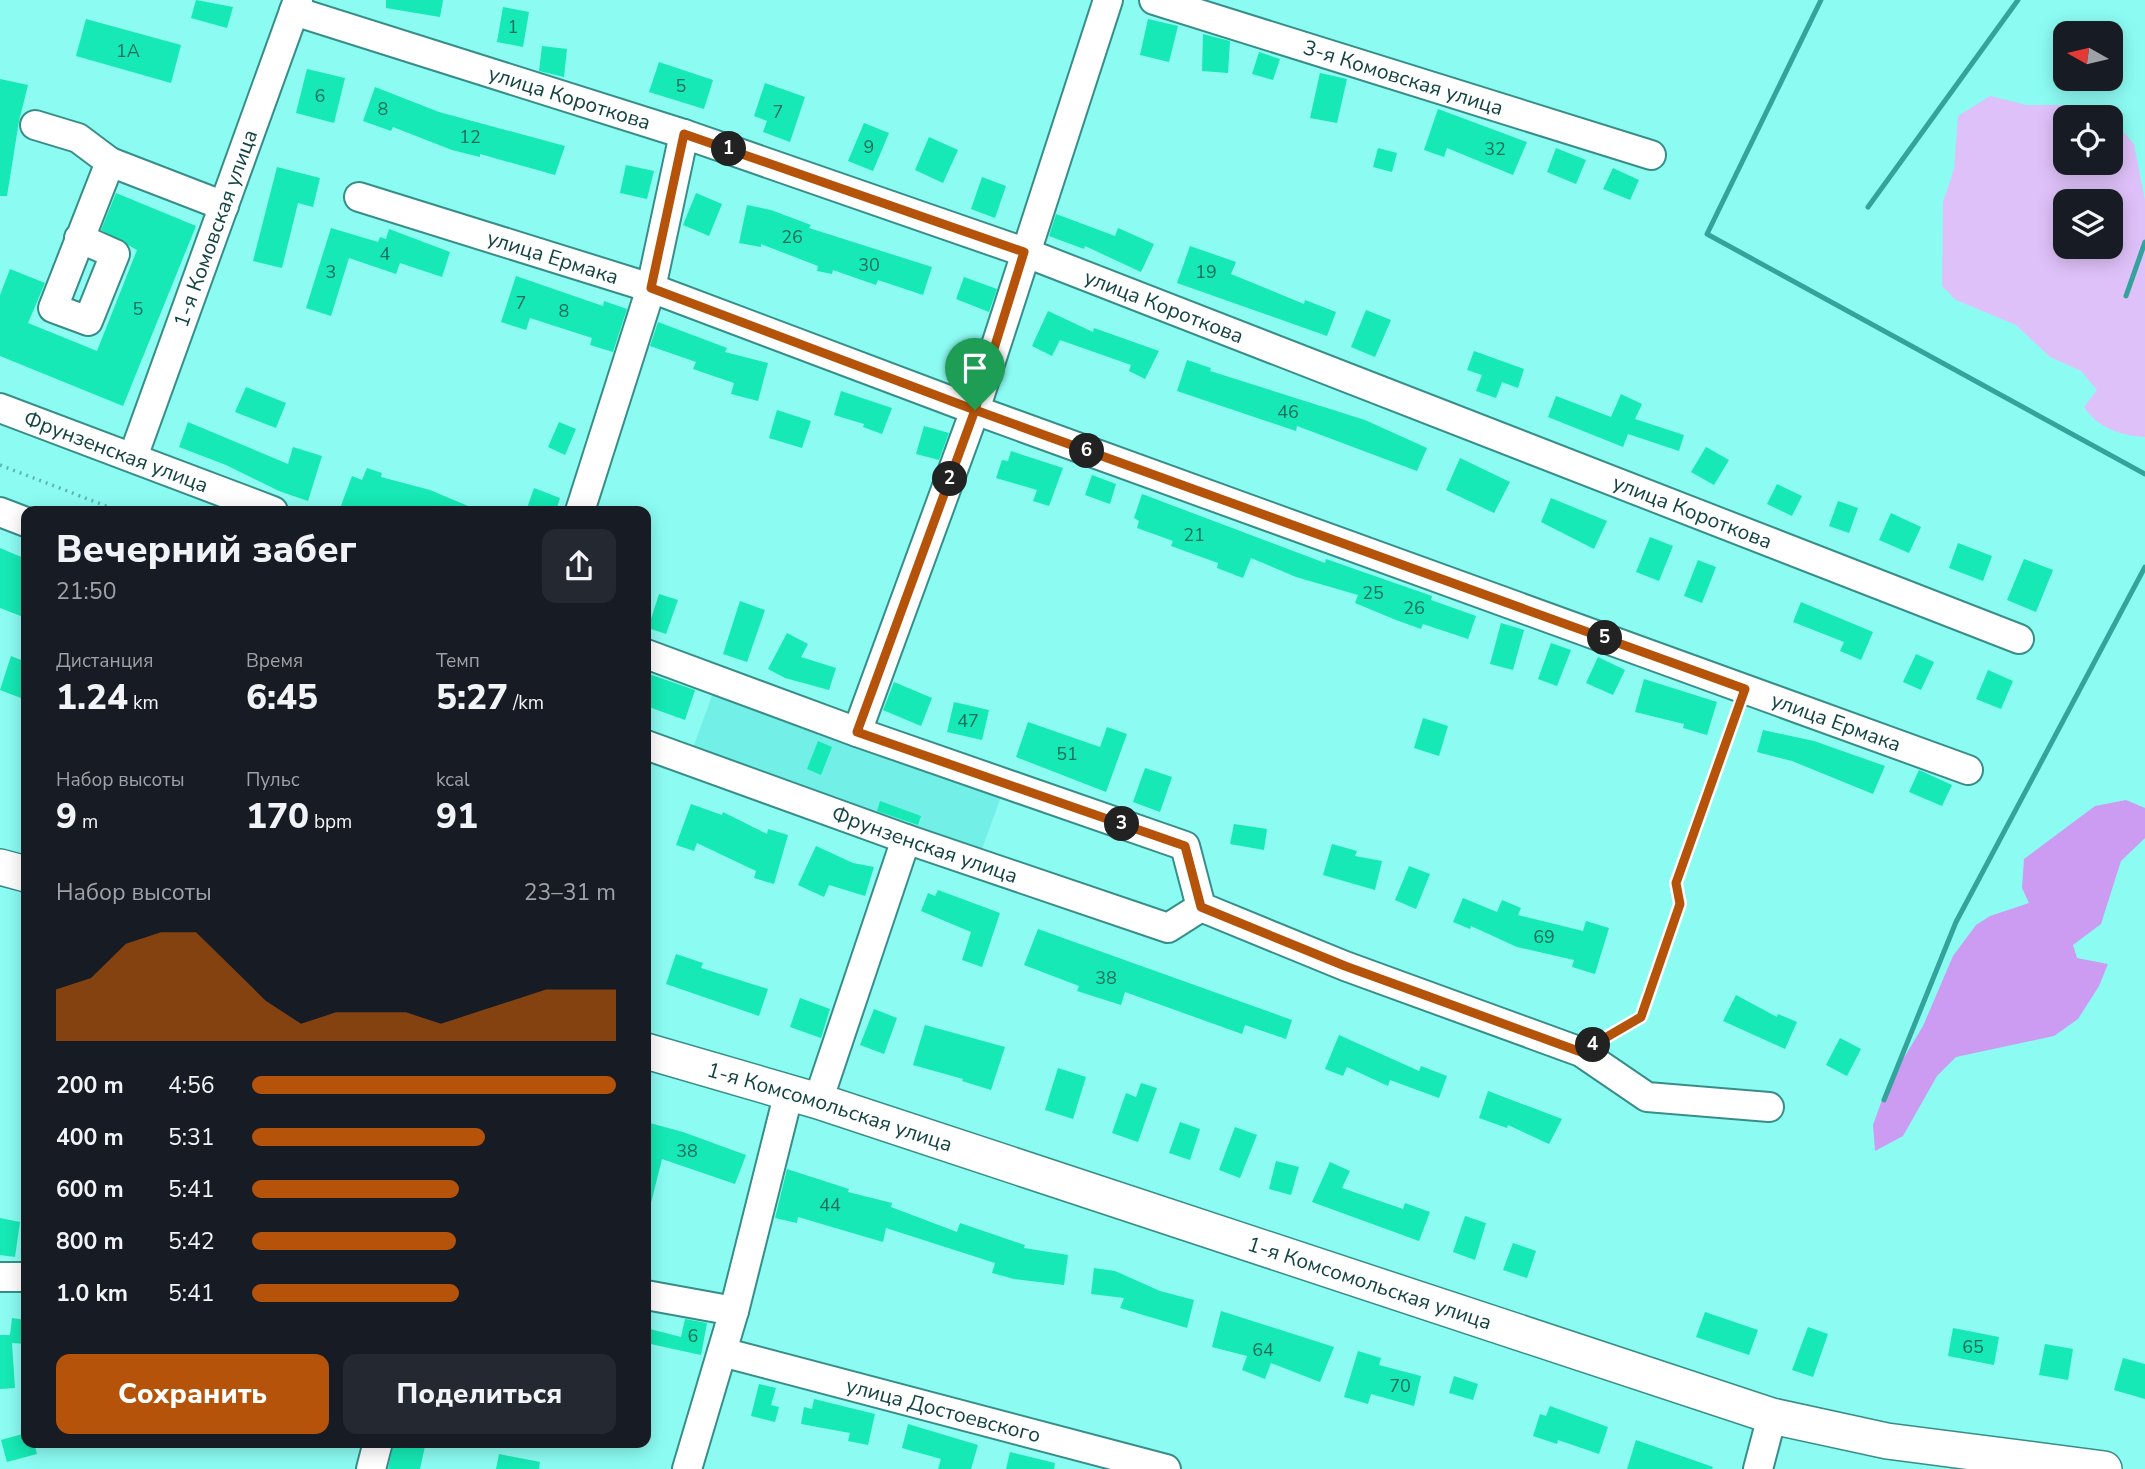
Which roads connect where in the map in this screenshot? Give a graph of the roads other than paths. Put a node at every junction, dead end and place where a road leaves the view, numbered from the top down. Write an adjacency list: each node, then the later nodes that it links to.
1 (1108, 0): 11 (street)
2 (1154, 0): 6 (street, 3-я Комовская улица)
3 (296, 6): 5 (street, улица Короткова); 9 (street, 1-я Комовская улица)
4 (35, 125): 7 (street)
5 (684, 134): 11 (street, улица Короткова); 12 (street)
6 (1651, 155)
7 (110, 162): 9 (street); 10 (street)
8 (359, 197): 12 (street, улица Ермака)
9 (224, 206): 15 (street, 1-я Комовская улица)
10 (79, 238)
11 (1024, 252): 14 (street); 20 (street, улица Короткова)
12 (651, 288): 14 (street, улица Ермака); 17 (street)
13 (0, 408): 15 (street, Фрунзенская улица)
14 (975, 410): 22 (street); 24 (street, улица Ермака)
15 (133, 457): 16 (street, Фрунзенская улица)
16 (260, 506)
17 (582, 506)
18 (0, 512): 19 (street)
19 (21, 520)
20 (2019, 639)
21 (651, 656): 22 (street)
22 (857, 732): 28 (street)
23 (651, 747): 25 (street, Фрунзенская улица)
24 (1968, 770)
25 (905, 839): 28 (street, Фрунзенская улица); 30 (street)
26 (0, 867): 27 (main road)
27 (21, 873)
28 (1201, 907): 31 (street)
29 (651, 1052): 30 (main road, 1-я Комсомольская улица)
30 (803, 1096): 35 (street); 37 (main road, 1-я Комсомольская улица)
31 (1769, 1107)
32 (0, 1277): 33 (street)
33 (21, 1277)
34 (651, 1296): 35 (street)
35 (734, 1311): 36 (street)
36 (722, 1352): 41 (street); 42 (street, улица Достоевского)
37 (1772, 1416): 39 (main road, 1-я Комсомольская улица); 43 (street)
38 (377, 1448): 40 (street)
39 (2019, 1464): 44 (main road, 1-я Комсомольская улица)
40 (372, 1469)
41 (687, 1469)
42 (1166, 1469)
43 (1758, 1469)
44 (2104, 1469)

